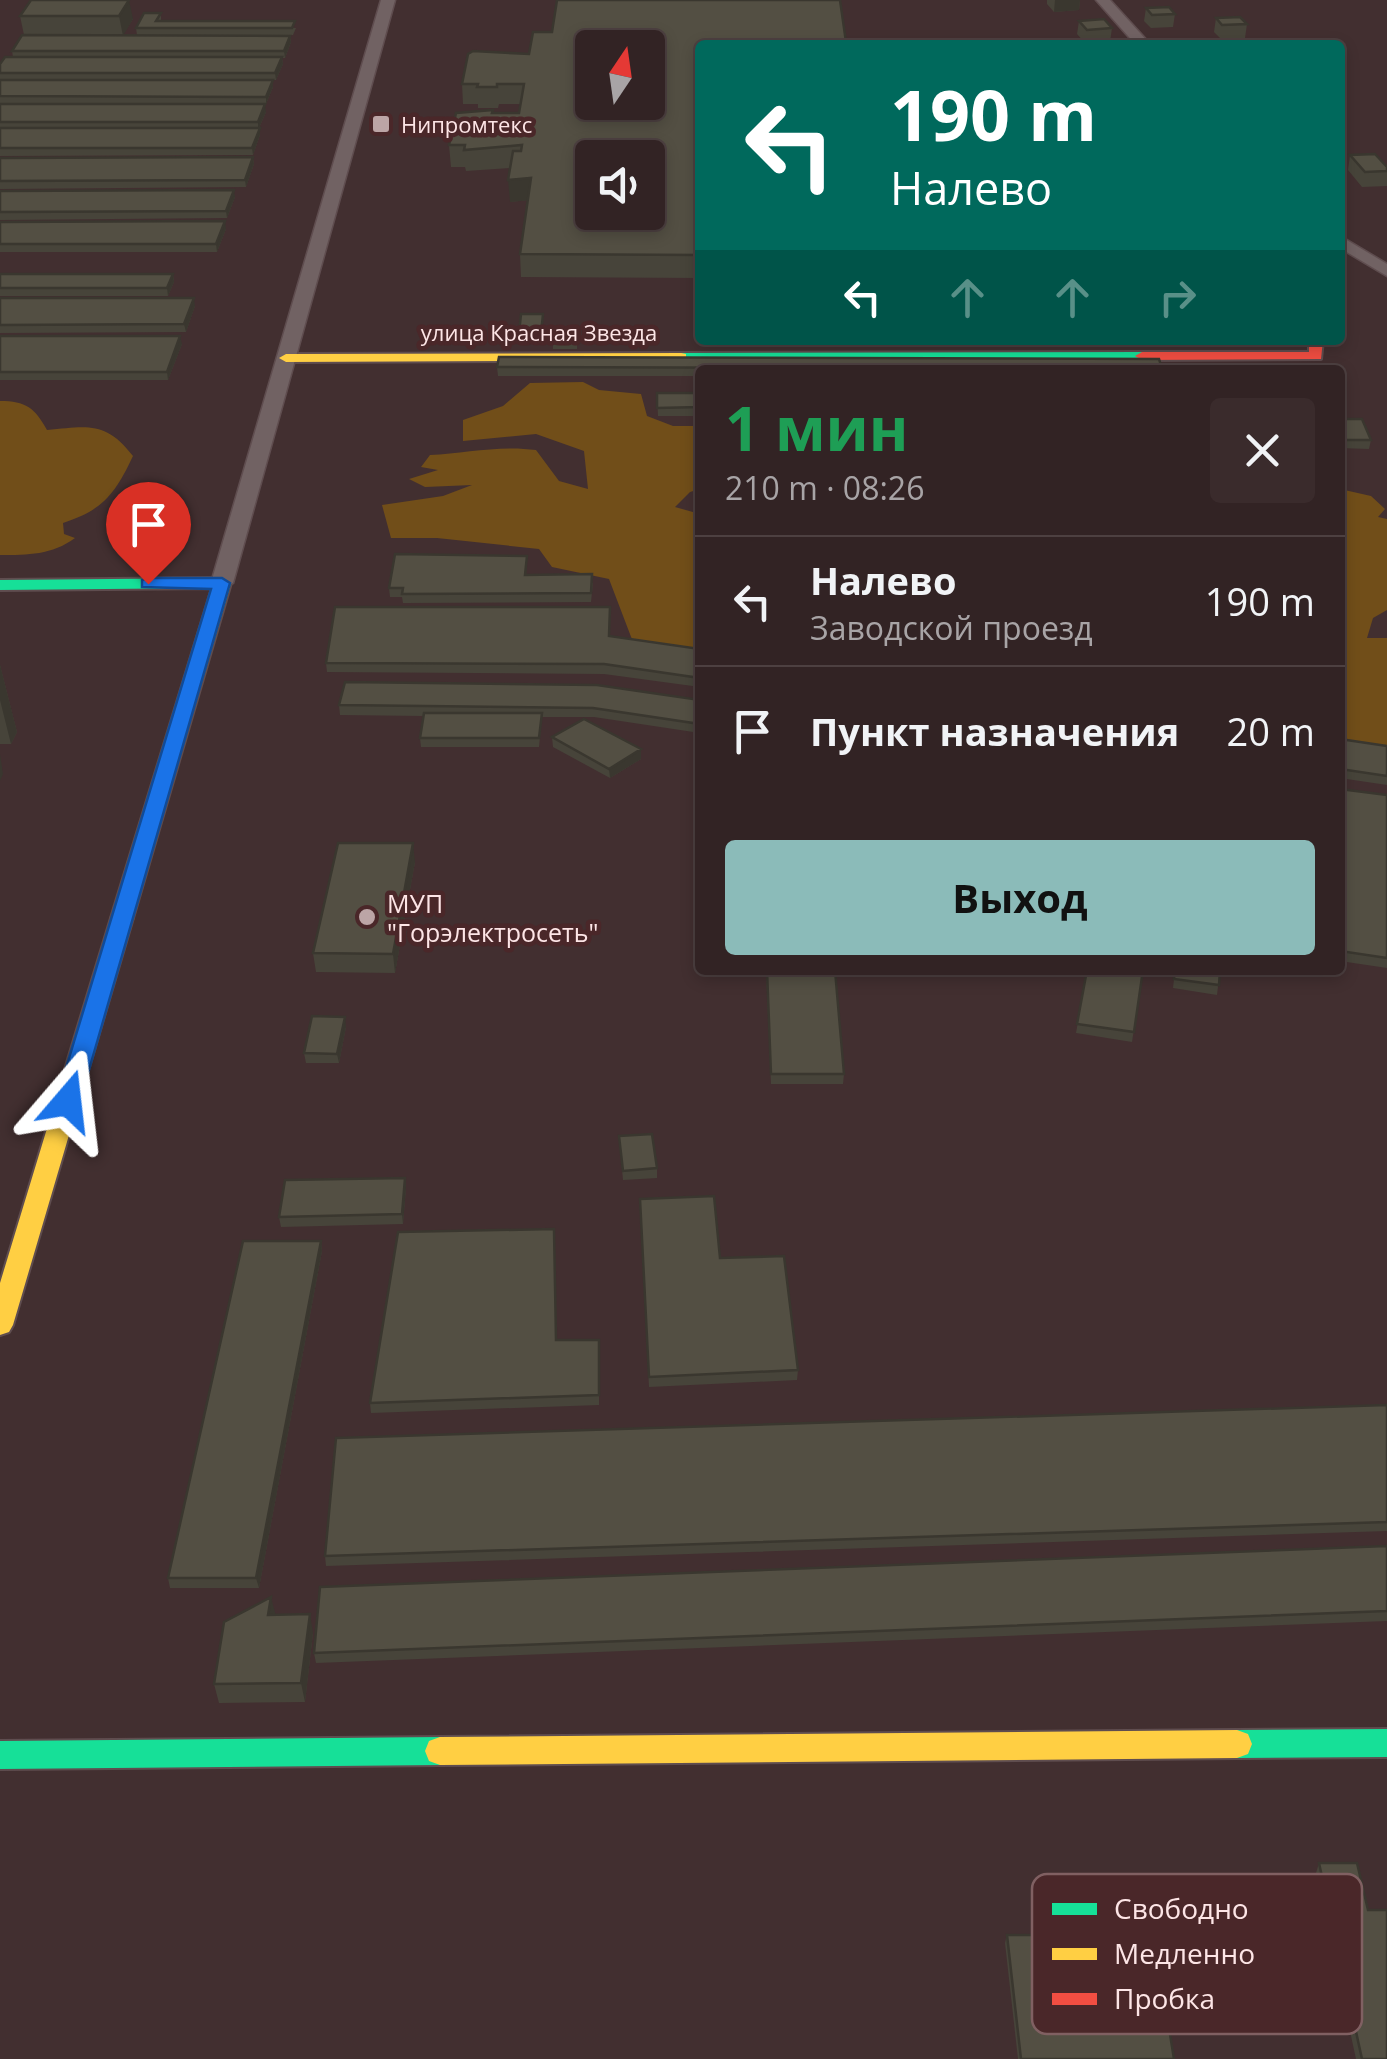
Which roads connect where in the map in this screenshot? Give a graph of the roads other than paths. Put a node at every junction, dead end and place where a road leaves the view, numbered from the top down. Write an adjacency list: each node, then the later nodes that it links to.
1 (388, 0): 7 (street)
2 (1103, 0): 3 (street)
3 (1139, 40)
4 (1345, 243): 5 (street)
5 (1387, 271)
6 (1316, 345): 7 (street, улица Красная Звезда)
7 (286, 358): 8 (street)
8 (222, 583): 9 (street); 10 (street)
9 (0, 584)
10 (0, 1325)
11 (1387, 1744): 12 (street)
12 (0, 1754)

